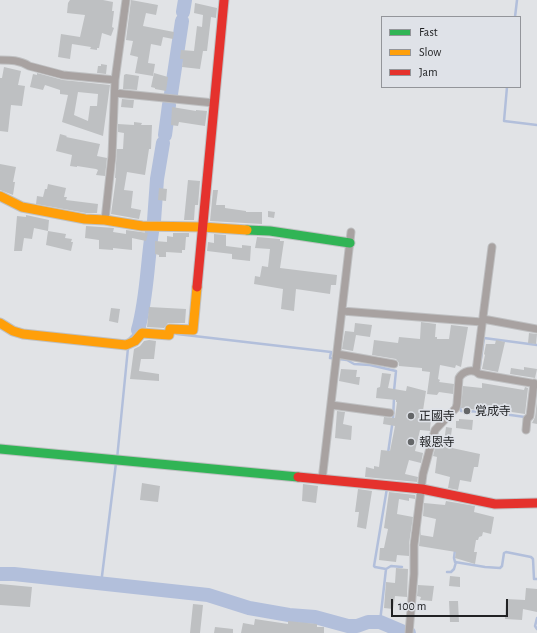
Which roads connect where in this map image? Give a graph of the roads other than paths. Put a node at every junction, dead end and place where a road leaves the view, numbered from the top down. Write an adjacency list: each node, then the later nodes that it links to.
1 (126, 0): 4 (street)
2 (224, 0): 6 (street)
3 (0, 60): 4 (street)
4 (116, 80): 5 (street)
5 (115, 93): 6 (street); 8 (street)
6 (214, 104): 9 (street)
7 (0, 196): 8 (street)
8 (105, 220): 9 (street)
9 (202, 227): 11 (street); 15 (street)
10 (351, 232): 11 (street)
11 (350, 243): 13 (street)
12 (492, 247): 14 (street)
13 (342, 310): 14 (street); 17 (street)
14 (483, 320): 16 (street); 19 (street)
15 (0, 323)
16 (537, 329)
17 (337, 354): 18 (street); 21 (street)
18 (394, 364)
19 (476, 371): 20 (street); 26 (street)
20 (535, 384): 23 (street)
21 (331, 405): 22 (street); 25 (street)
22 (390, 413)
23 (526, 430)
24 (0, 449): 25 (street)
25 (322, 480): 26 (street)
26 (422, 490): 27 (street); 28 (street)
27 (537, 503)
28 (409, 633)

